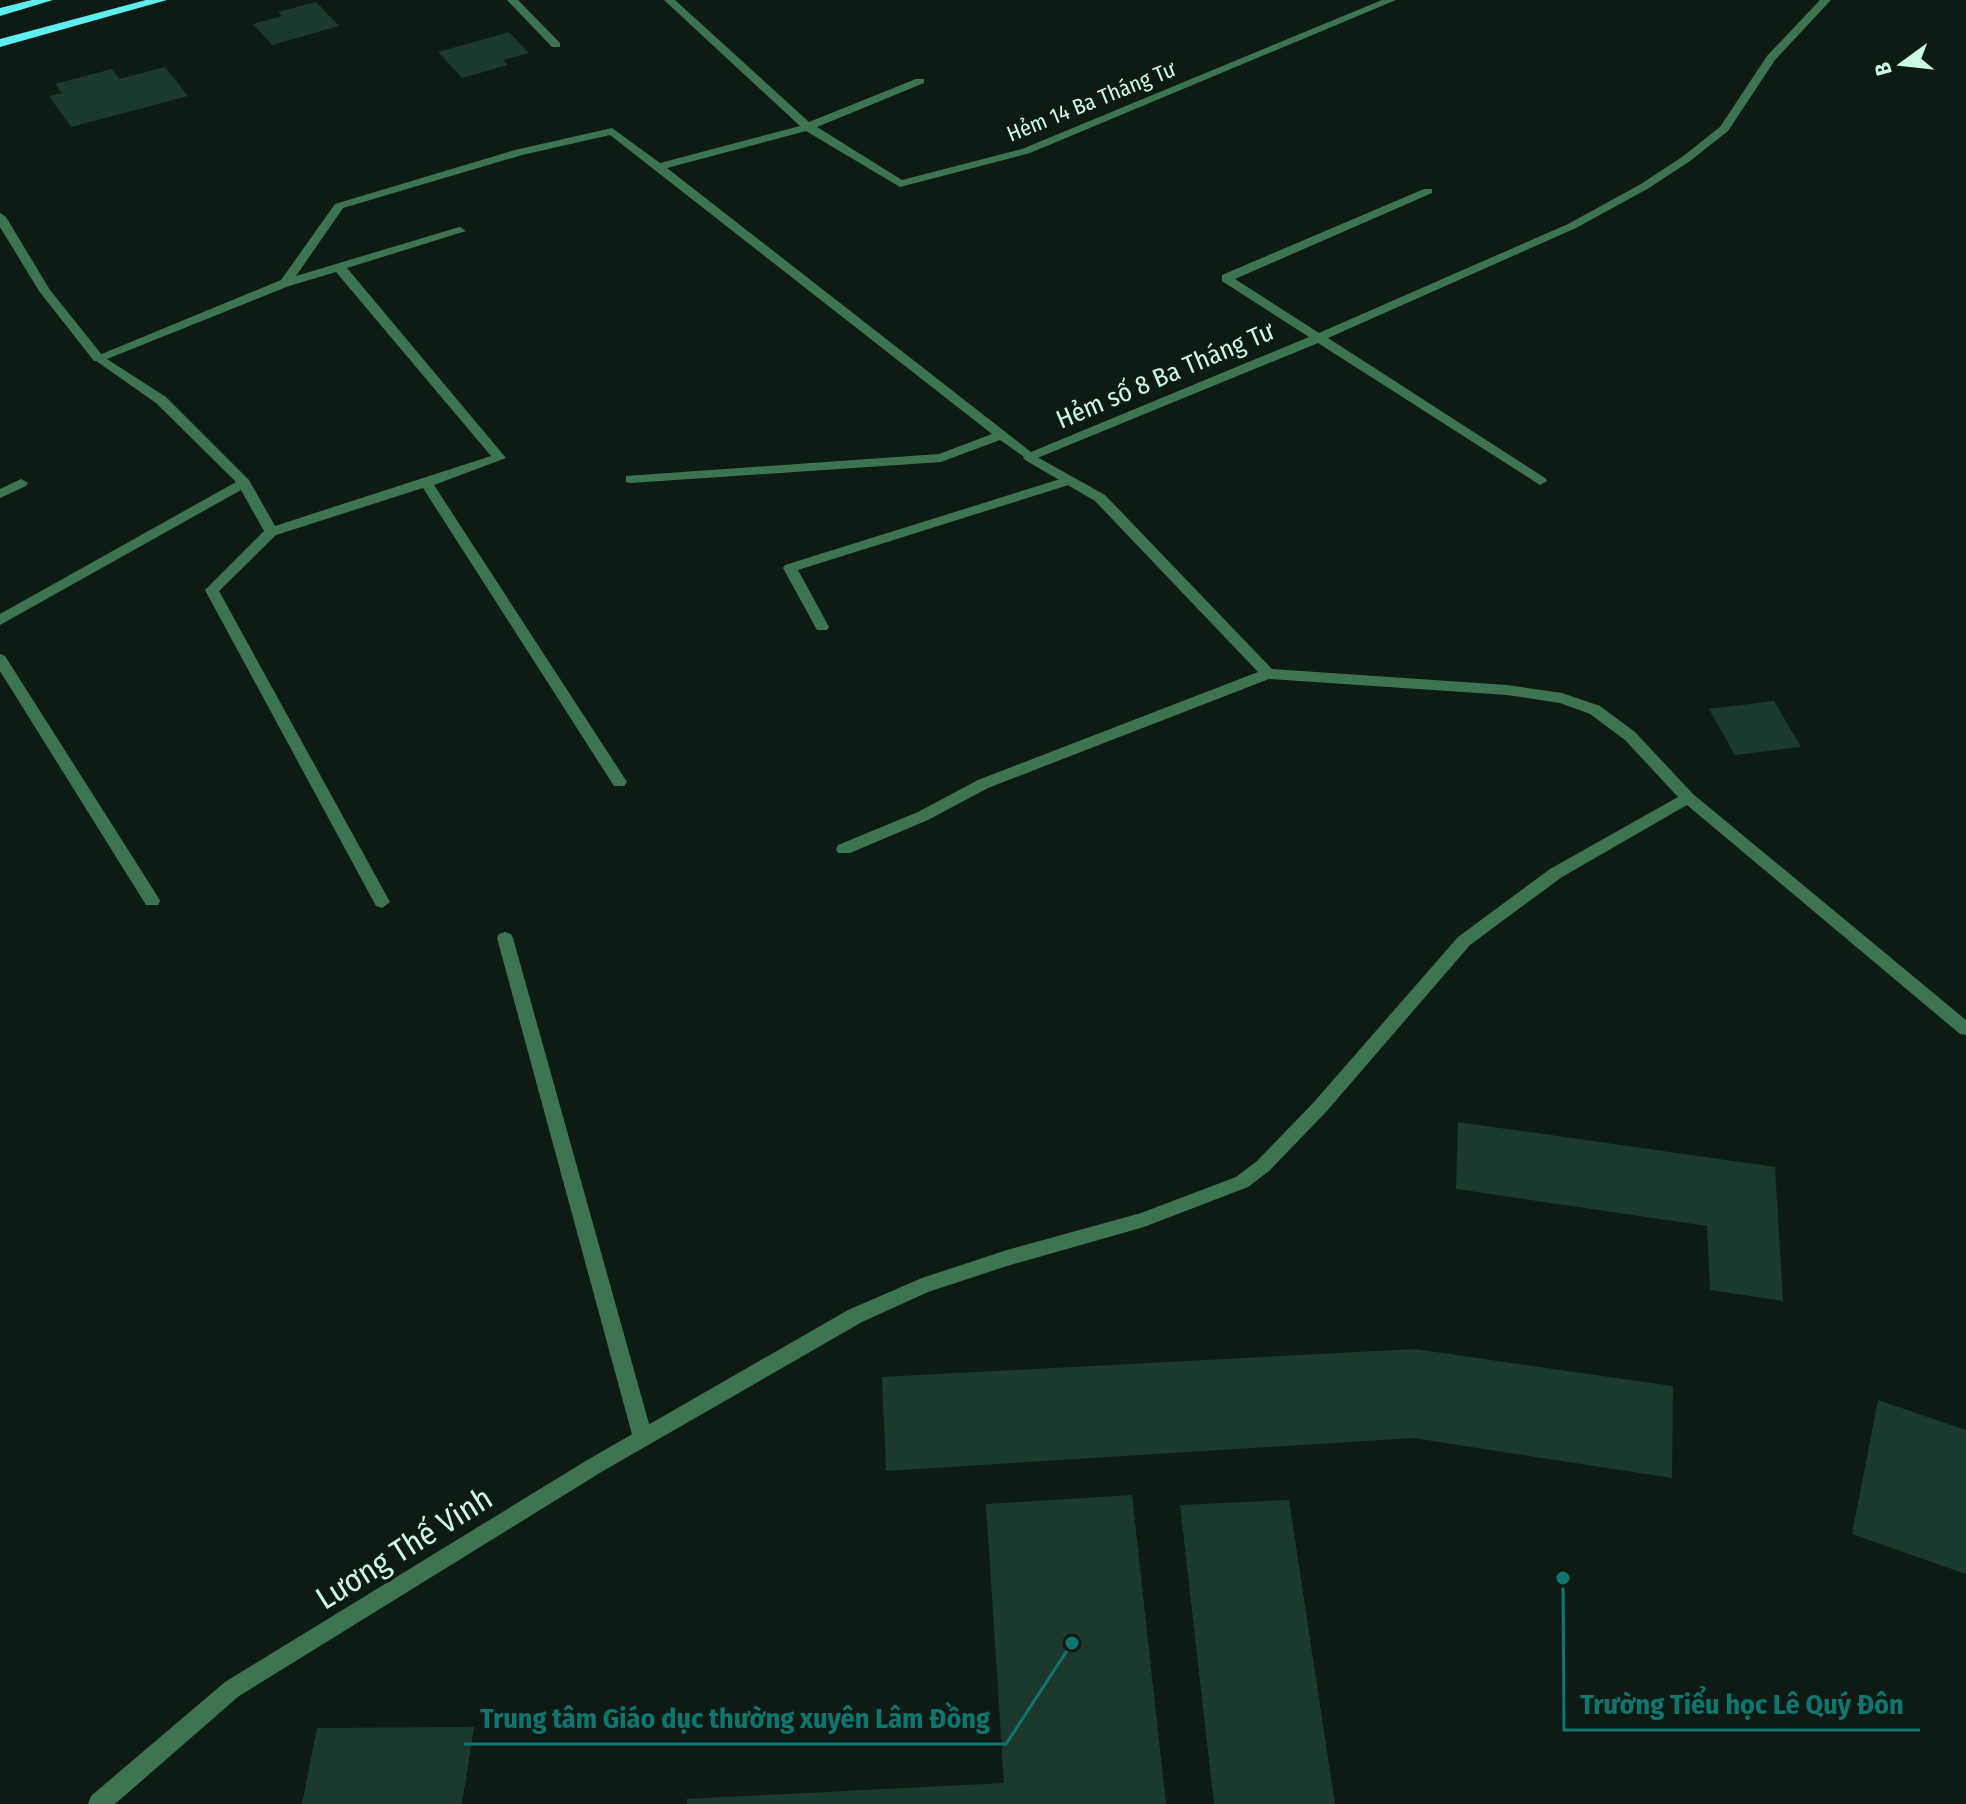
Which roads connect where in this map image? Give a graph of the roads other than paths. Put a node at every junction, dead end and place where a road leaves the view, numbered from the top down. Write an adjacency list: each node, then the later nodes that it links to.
1 (47, 0): 7 (main road)
2 (161, 0): 9 (main road)
3 (512, 0): 10 (street)
4 (669, 0): 12 (street, Hẻm 14 Ba Tháng Tư)
5 (1391, 0): 12 (street, Hẻm 14 Ba Tháng Tư)
6 (1826, 0): 19 (street, Hẻm số 8 Ba Tháng Tư)
7 (0, 12)
8 (0, 26): 9 (main road)
9 (5, 42)
10 (556, 45)
11 (920, 81): 12 (street)
12 (808, 127): 13 (street)
13 (659, 167): 18 (street); 21 (street)
14 (1428, 191): 19 (street)
15 (0, 217): 20 (street)
16 (460, 231): 17 (street)
17 (339, 267): 18 (street); 28 (street)
18 (285, 283): 20 (street)
19 (1318, 338): 22 (street, Hẻm số 8 Ba Tháng Tư); 25 (street)
20 (98, 358): 27 (street)
21 (1001, 435): 22 (street); 23 (street)
22 (1030, 457): 24 (street)
23 (631, 479)
24 (1070, 480): 32 (street); 34 (street)
25 (1540, 481)
26 (21, 483): 29 (street)
27 (244, 483): 30 (street); 31 (street)
28 (426, 483): 30 (street); 35 (street)
29 (0, 494)
30 (271, 532): 39 (street)
31 (0, 620)
32 (822, 627)
33 (0, 659): 38 (street)
34 (1268, 674): 36 (street); 37 (street)
35 (619, 782)
36 (1688, 798): 41 (street); 42 (street, Lương Thế Vinh)
37 (844, 849)
38 (152, 901)
39 (382, 902)
40 (505, 938): 42 (street)
41 (1966, 1029)
42 (643, 1438): 43 (street, Lương Thế Vinh)
43 (99, 1804)

